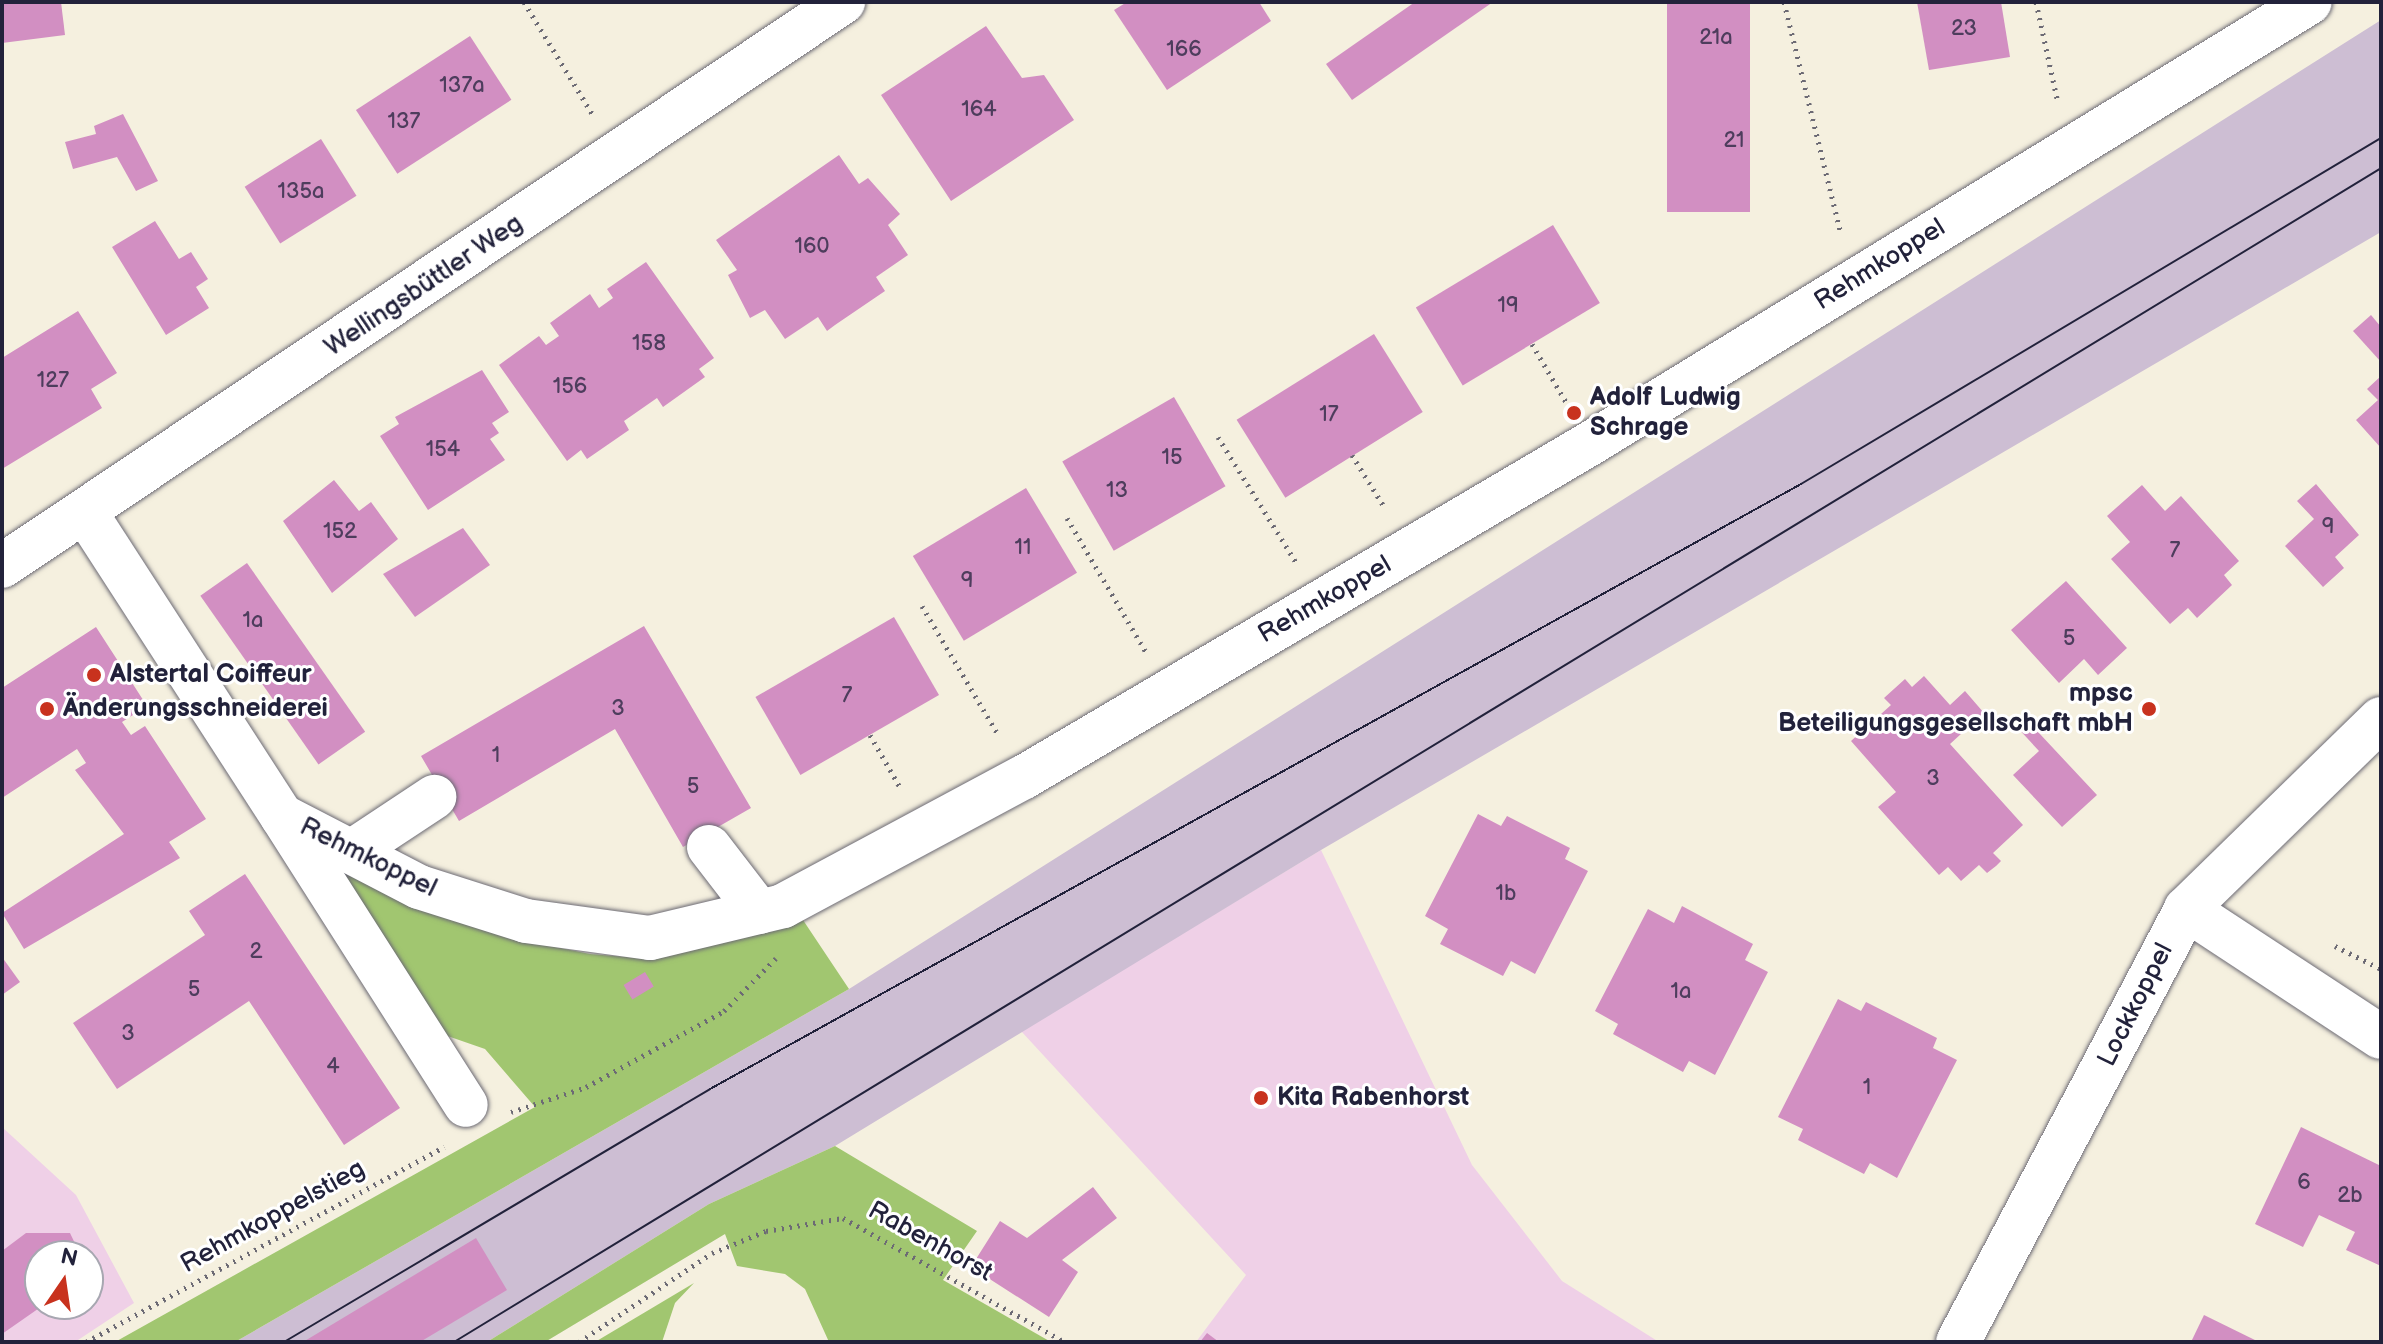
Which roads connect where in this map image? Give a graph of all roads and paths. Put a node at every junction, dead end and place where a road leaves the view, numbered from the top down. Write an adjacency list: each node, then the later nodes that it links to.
1 (524, 2): 7 (path)
2 (843, 2): 7 (street, Wellingsbüttler Weg)
3 (1784, 2): 8 (path)
4 (2036, 2): 6 (path)
5 (2310, 2): 6 (street, Rehmkoppel)
6 (2068, 150): 8 (street, Rehmkoppel)
7 (619, 156): 13 (street, Wellingsbüttler Weg)
8 (1853, 282): 11 (street, Rehmkoppel)
9 (1532, 344): 11 (path)
10 (1218, 437): 17 (path)
11 (1591, 443): 15 (street, Rehmkoppel)
12 (1352, 455): 15 (path)
13 (85, 512): 16 (street, Wellingsbüttler Weg); 24 (street, Rehmkoppel)
14 (1067, 518): 19 (path)
15 (1411, 550): 17 (street, Rehmkoppel)
16 (2, 566)
17 (1321, 602): 19 (street, Rehmkoppel)
18 (922, 606): 22 (path)
19 (1169, 692): 22 (street, Rehmkoppel)
20 (2381, 719): 29 (street, Lockkoppel)
21 (870, 735): 25 (path)
22 (1024, 777): 25 (street, Rehmkoppel)
23 (434, 797): 27 (street)
24 (282, 816): 27 (street, Rehmkoppel); 34 (street, Rehmkoppel)
25 (925, 830): 28 (street, Rehmkoppel)
26 (709, 847): 30 (street)
27 (351, 852): 30 (street, Rehmkoppel)
28 (805, 894): 30 (street, Rehmkoppel); 34 (path, Rehmkoppelstieg)
29 (2186, 909): 33 (street); 38 (street, Lockkoppel)
30 (759, 912)
31 (2331, 944): 32 (path)
32 (2381, 969)
33 (2381, 1037)
34 (473, 1121): 35 (path, Rehmkoppelstieg)
35 (86, 1342)
36 (579, 1342): 37 (path, Rabenhorst)
37 (1065, 1342)
38 (1958, 1342)

